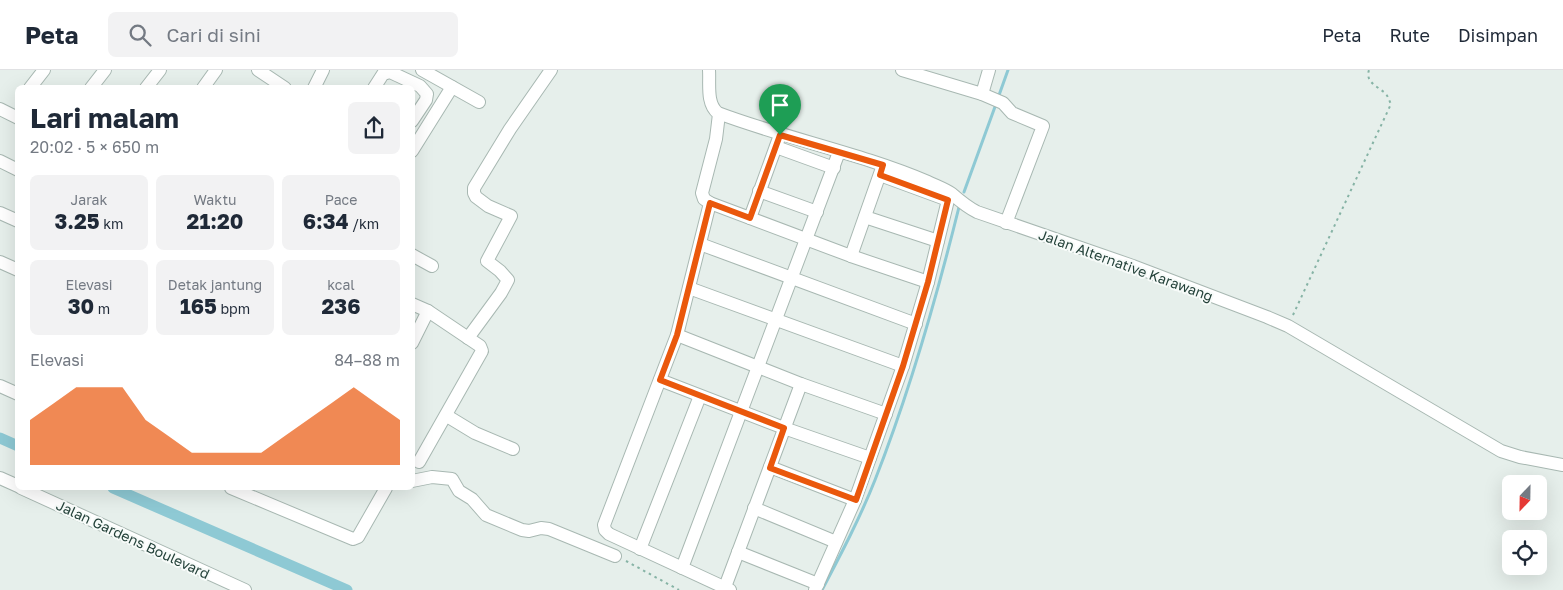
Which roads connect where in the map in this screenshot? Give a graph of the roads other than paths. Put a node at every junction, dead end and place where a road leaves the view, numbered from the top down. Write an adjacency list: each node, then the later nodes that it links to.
1 (44, 70): 12 (street)
2 (105, 70): 13 (street)
3 (160, 70): 14 (street)
4 (216, 70): 15 (street)
5 (258, 70): 16 (street)
6 (324, 70): 17 (street)
7 (422, 70): 19 (street)
8 (551, 70): 56 (street)
9 (709, 70): 22 (street)
10 (902, 70): 20 (street)
11 (989, 70): 20 (street)
12 (32, 85)
13 (93, 85)
14 (148, 85)
15 (205, 85)
16 (280, 85)
17 (316, 85)
18 (376, 85): 23 (street)
19 (452, 87): 21 (street); 25 (street)
20 (993, 99): 38 (street)
21 (479, 102)
22 (719, 114): 24 (street, Jalan Alternative Karawang); 32 (street)
23 (415, 116)
24 (778, 141): 26 (street, Jalan Alternative Karawang); 28 (street); 31 (street)
25 (415, 147)
26 (839, 152): 28 (street); 30 (street, Jalan Alternative Karawang)
27 (0, 162): 29 (street)
28 (834, 168): 33 (street)
29 (15, 169)
30 (882, 170): 35 (street); 38 (street, Jalan Alternative Karawang); 40 (street)
31 (759, 191): 33 (street); 36 (street)
32 (710, 203): 36 (street); 41 (street)
33 (817, 212): 39 (street)
34 (0, 213): 37 (street)
35 (865, 217): 40 (street); 42 (street)
36 (750, 218): 39 (street)
37 (15, 220)
38 (1006, 223): 71 (street, Jalan Alternative Karawang)
39 (807, 239): 42 (street); 47 (street)
40 (938, 241): 48 (street)
41 (700, 244): 47 (street); 49 (street)
42 (851, 256): 48 (street)
43 (415, 257): 45 (street)
44 (0, 262): 46 (street)
45 (432, 266)
46 (15, 269)
47 (792, 280): 52 (street); 53 (street)
48 (928, 282): 53 (street)
49 (689, 288): 52 (street); 54 (street)
50 (415, 305): 51 (street)
51 (428, 311): 55 (street); 56 (street)
52 (776, 321): 57 (street); 58 (street)
53 (916, 324): 57 (street)
54 (677, 335): 58 (street); 59 (street)
55 (415, 337)
56 (468, 338): 66 (street)
57 (903, 366): 65 (street)
58 (758, 367): 60 (street); 64 (street)
59 (660, 380): 63 (street); 82 (street)
60 (801, 384): 65 (street); 67 (street)
61 (0, 386): 62 (street)
62 (15, 393)
63 (700, 396): 64 (street); 82 (street)
64 (742, 412): 67 (street); 85 (street)
65 (886, 414): 69 (street)
66 (447, 416): 68 (street); 70 (street)
67 (784, 428): 69 (street); 72 (street)
68 (512, 449)
69 (870, 458): 79 (street)
70 (419, 462)
71 (1563, 465)
72 (770, 468): 79 (street); 80 (street)
73 (0, 478): 75 (street)
74 (415, 480): 84 (street)
75 (15, 485)
76 (26, 490): 88 (street, Jalan Gardens Boulevard)
77 (236, 490): 78 (street)
78 (385, 490)
79 (856, 500): 81 (street)
80 (754, 508): 81 (street); 83 (street)
81 (836, 542): 86 (street)
82 (640, 549): 85 (street)
83 (738, 552): 86 (street); 87 (street)
84 (615, 556)
85 (682, 568): 87 (street)
86 (816, 587)
87 (728, 589)
88 (245, 590)

